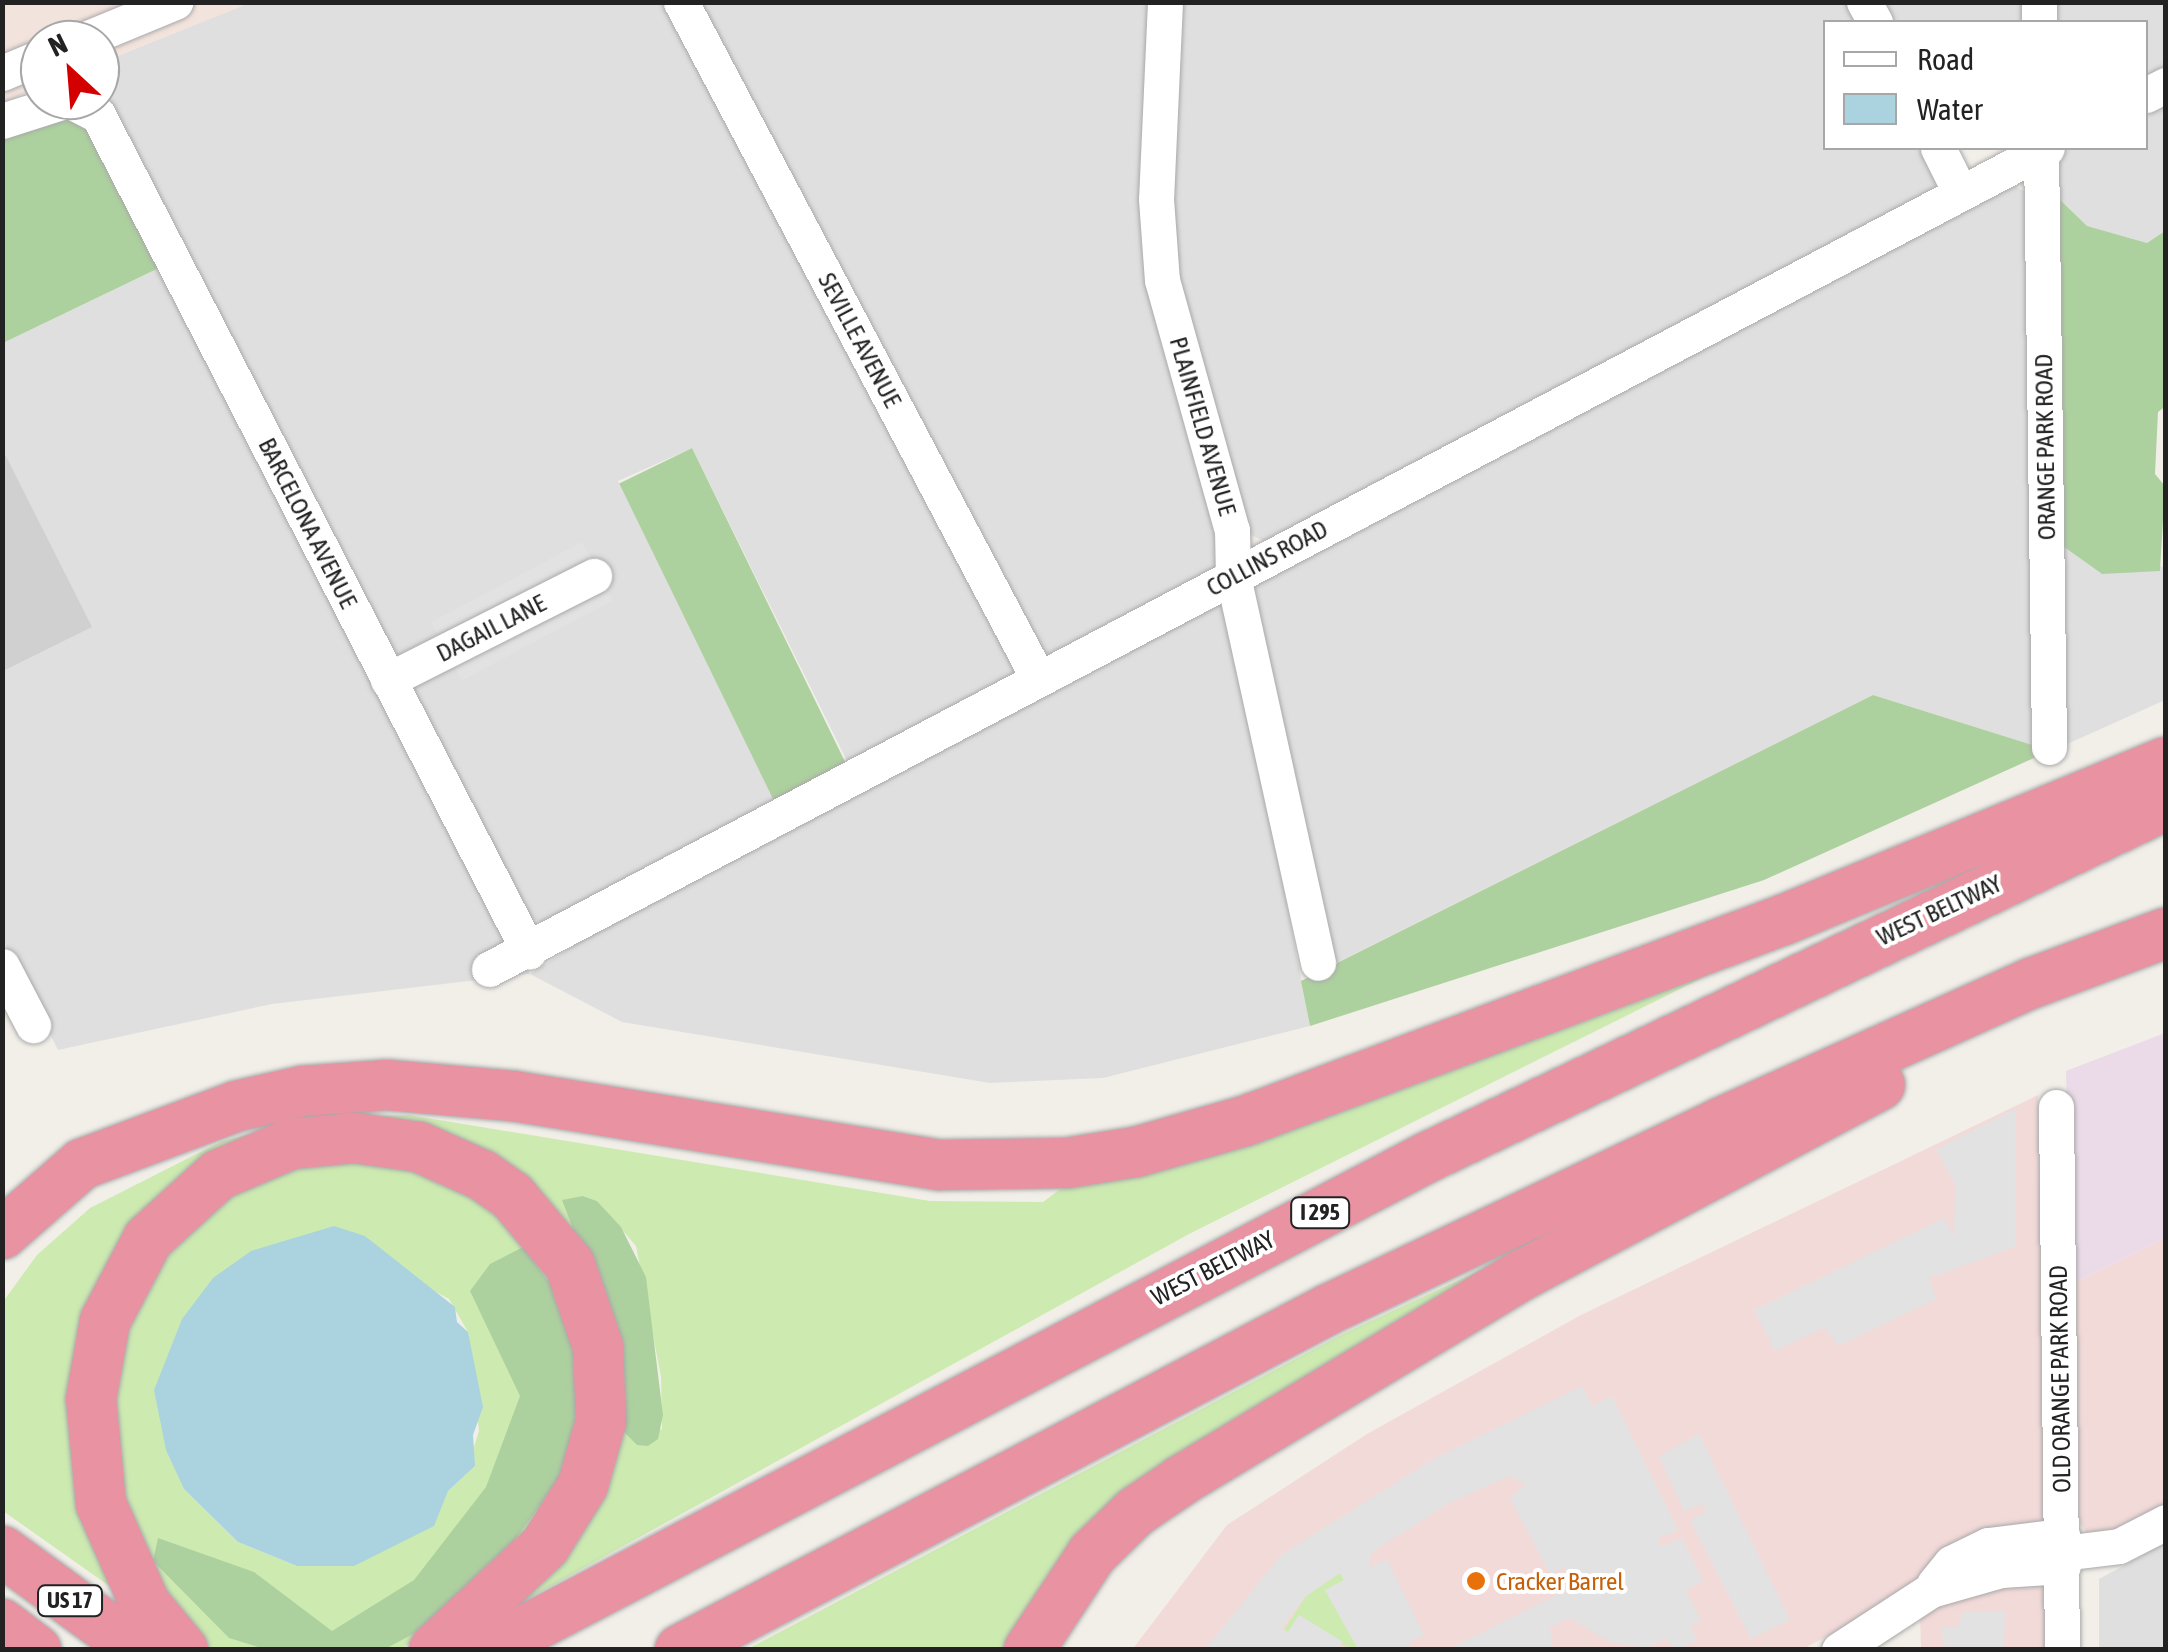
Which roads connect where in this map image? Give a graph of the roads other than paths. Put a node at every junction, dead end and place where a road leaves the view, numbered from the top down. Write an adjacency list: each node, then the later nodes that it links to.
1 (175, 2): 4 (street)
2 (681, 2): 12 (street, SEVILLE AVENUE)
3 (1165, 2): 11 (street, PLAINFIELD AVENUE)
4 (120, 25)
5 (96, 120): 13 (street, BARCELONA AVENUE)
6 (1939, 150): 9 (street)
7 (2039, 150): 9 (street, COLLINS ROAD)
8 (2043, 150): 14 (street, ORANGE PARK ROAD)
9 (1960, 192): 11 (street, COLLINS ROAD)
10 (594, 576): 13 (street, DAGAIL LANE)
11 (1232, 576): 12 (street, COLLINS ROAD); 19 (street, PLAINFIELD AVENUE)
12 (1038, 678): 18 (street, COLLINS ROAD)
13 (388, 680): 18 (street, BARCELONA AVENUE)
14 (2050, 747)
15 (2166, 762): 24 (highway)
16 (2166, 805): 35 (highway, WEST BELTWAY / I 295)
17 (2164, 933): 36 (highway); 37 (highway)
18 (529, 952): 21 (street, COLLINS ROAD)
19 (1318, 963)
20 (2, 966): 22 (street)
21 (489, 969)
22 (32, 1025)
23 (2056, 1108): 29 (street, OLD ORANGE PARK ROAD)
24 (126, 1151): 25 (highway); 26 (highway)
25 (2, 1234)
26 (2, 1266)
27 (2166, 1522): 29 (street)
28 (2, 1552): 32 (highway, US 17)
29 (2063, 1552): 38 (street); 39 (street, OLD ORANGE PARK ROAD)
30 (2, 1624): 31 (highway, US 17)
31 (36, 1650)
32 (138, 1650)
33 (183, 1650): 34 (highway)
34 (434, 1650)
35 (488, 1650)
36 (680, 1650)
37 (1029, 1650)
38 (1840, 1650)
39 (2062, 1650)

